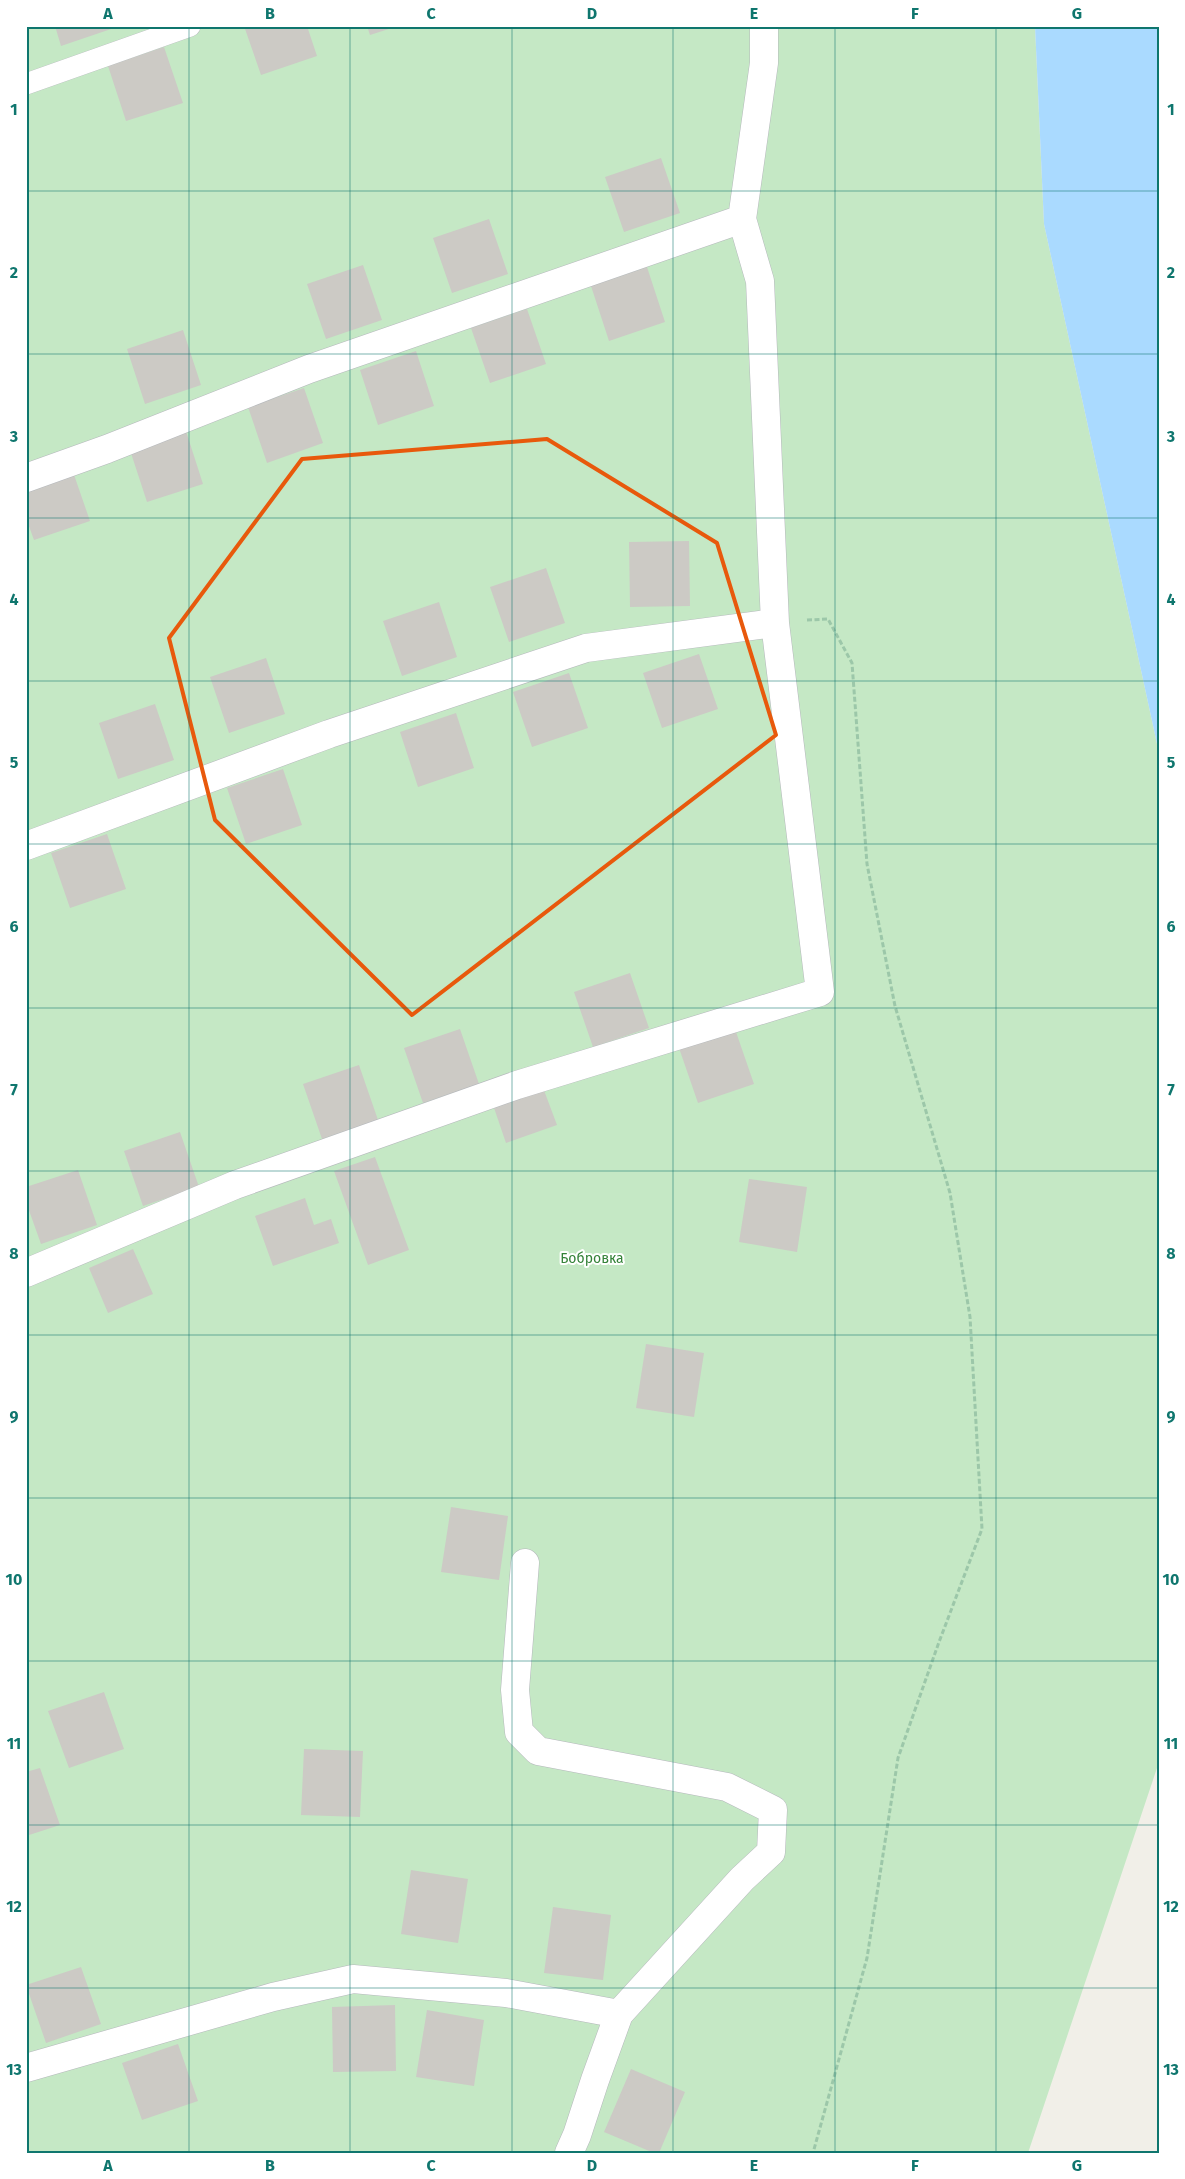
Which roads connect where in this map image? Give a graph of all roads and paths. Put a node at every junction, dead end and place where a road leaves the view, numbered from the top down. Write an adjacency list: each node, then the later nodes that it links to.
1 (190, 26): 3 (lane)
2 (764, 26): 4 (street)
3 (26, 84)
4 (742, 219): 5 (street); 6 (street)
5 (26, 478)
6 (775, 624): 7 (street); 8 (street); 13 (path)
7 (26, 846)
8 (26, 1273)
9 (525, 1563): 10 (street)
10 (619, 2014): 11 (street); 12 (street)
11 (26, 2068)
12 (569, 2153)
13 (812, 2153)

